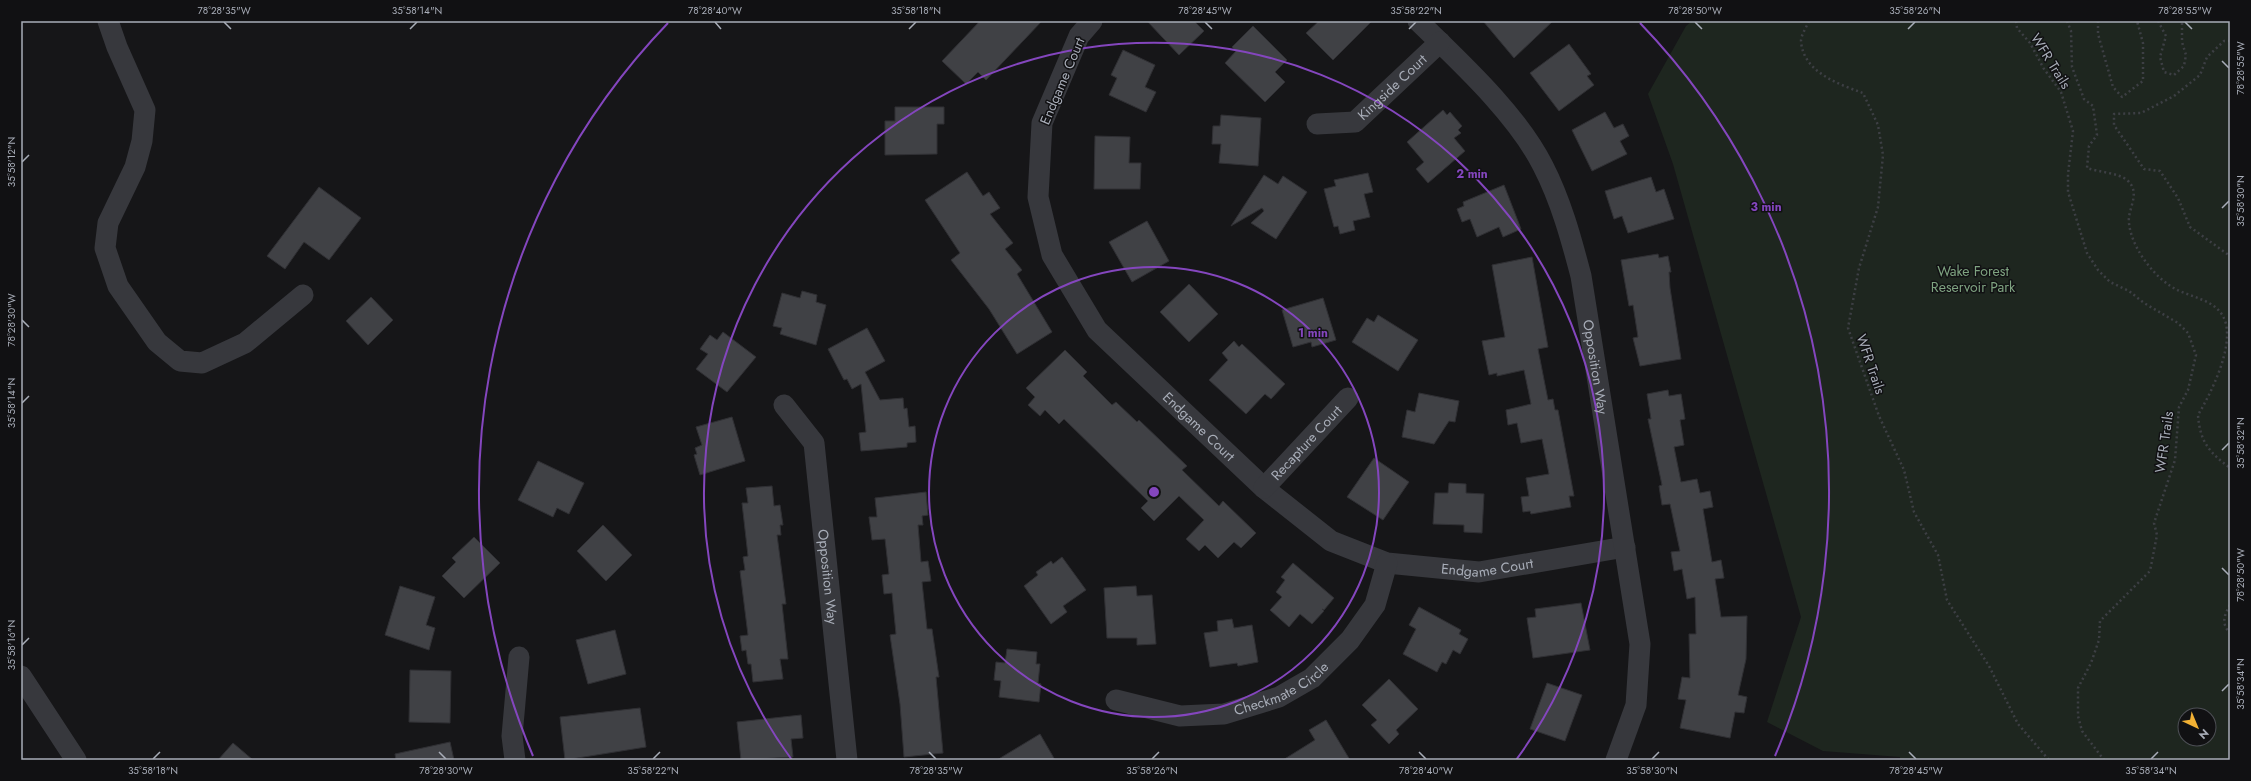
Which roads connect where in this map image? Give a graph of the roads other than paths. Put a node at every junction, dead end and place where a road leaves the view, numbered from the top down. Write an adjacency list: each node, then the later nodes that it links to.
1 (108, 21): 6 (street)
2 (1092, 21): 9 (street, Endgame Court)
3 (1418, 21): 4 (street, Opposition Way)
4 (1440, 42): 5 (street, Kingside Court); 10 (street, Opposition Way)
5 (1318, 124)
6 (303, 295)
7 (1348, 398): 9 (street, Recapture Court)
8 (784, 405): 17 (street, Opposition Way)
9 (1264, 488): 11 (street, Endgame Court)
10 (1625, 547): 11 (street, Endgame Court); 18 (street, Opposition Way)
11 (1387, 563): 14 (street, Checkmate Circle)
12 (519, 657): 16 (street)
13 (21, 676): 15 (street)
14 (1116, 700)
15 (76, 760)
16 (515, 760)
17 (847, 760)
18 (1616, 760)

